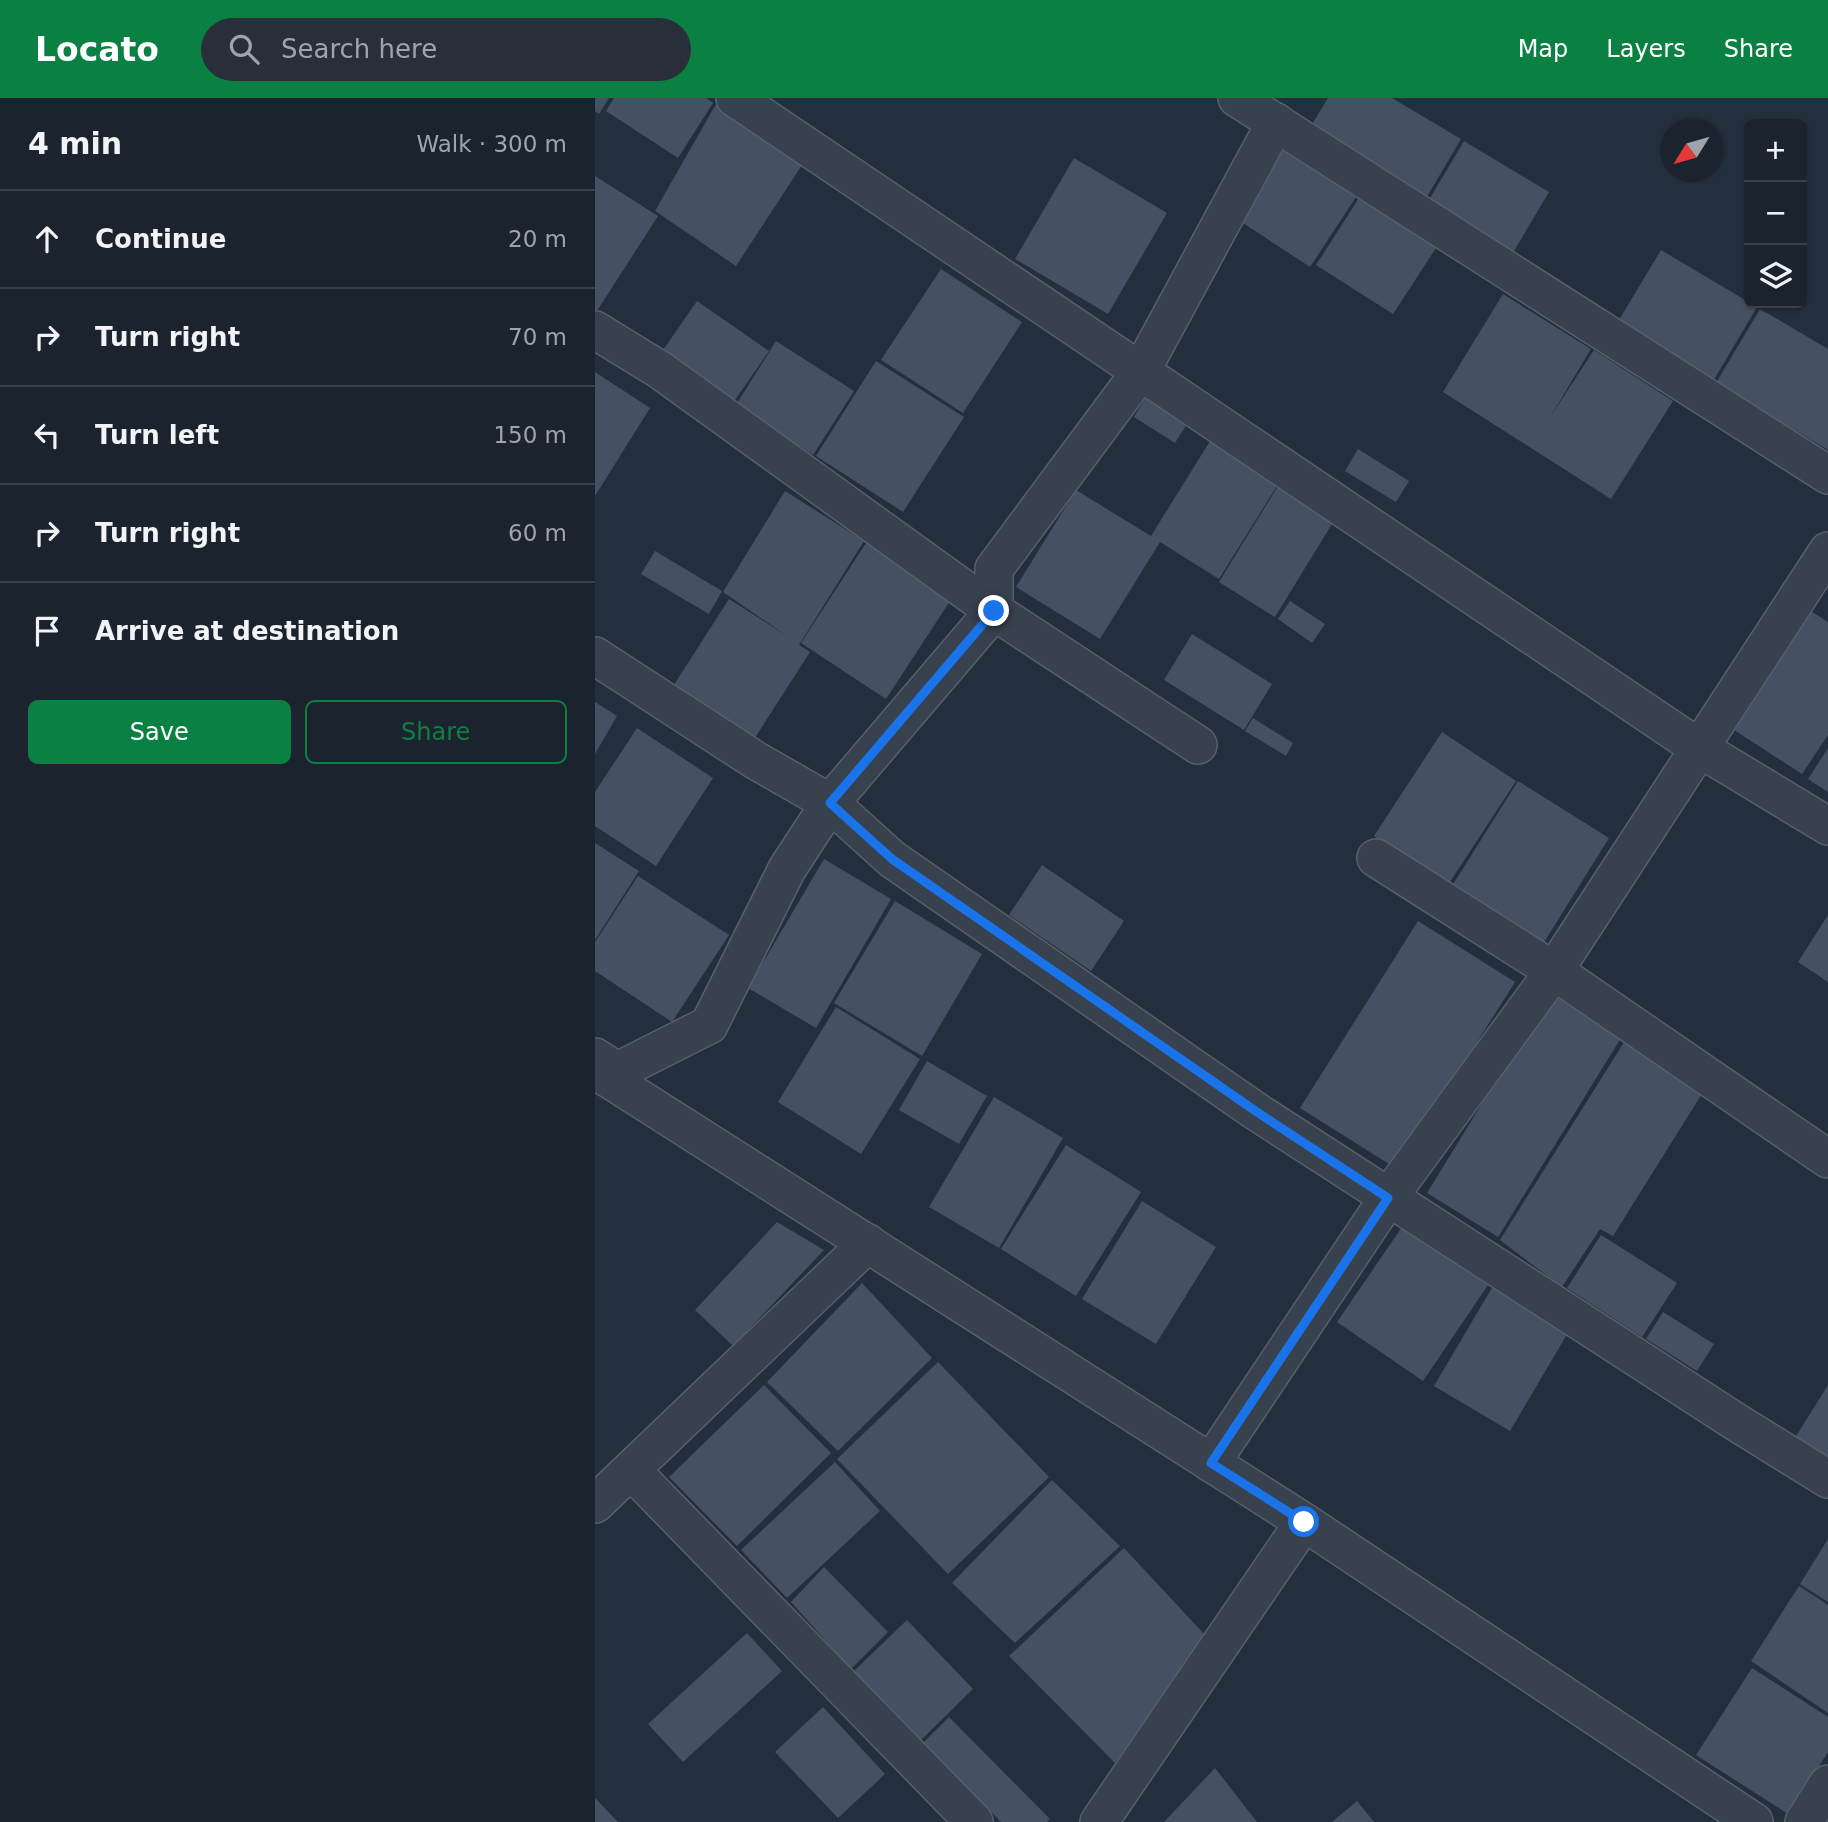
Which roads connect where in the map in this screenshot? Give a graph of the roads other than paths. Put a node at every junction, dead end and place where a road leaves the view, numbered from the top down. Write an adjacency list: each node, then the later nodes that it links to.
1 (734, 98): 5 (street)
2 (1237, 98): 3 (street)
3 (1276, 122): 5 (street); 6 (street)
4 (595, 330): 8 (street)
5 (1141, 371): 8 (street); 11 (street)
6 (1828, 475)
7 (1828, 551): 11 (street)
8 (994, 611): 10 (street); 12 (street)
9 (595, 656): 12 (street)
10 (1198, 745)
11 (1699, 748): 13 (street); 15 (street)
12 (830, 803): 16 (street); 18 (street)
13 (1828, 826)
14 (1376, 859): 15 (street)
15 (1554, 971): 17 (street); 18 (street)
16 (601, 1070): 19 (street)
17 (1828, 1159)
18 (1388, 1198): 20 (street); 22 (street)
19 (868, 1243): 20 (street); 21 (street)
20 (1211, 1463): 24 (street)
21 (631, 1470): 23 (street); 26 (street)
22 (1828, 1479)
23 (595, 1504)
24 (1304, 1522): 27 (street); 28 (street)
25 (1828, 1784): 29 (street)
26 (974, 1822)
27 (1099, 1822)
28 (1754, 1822)
29 (1804, 1822)

